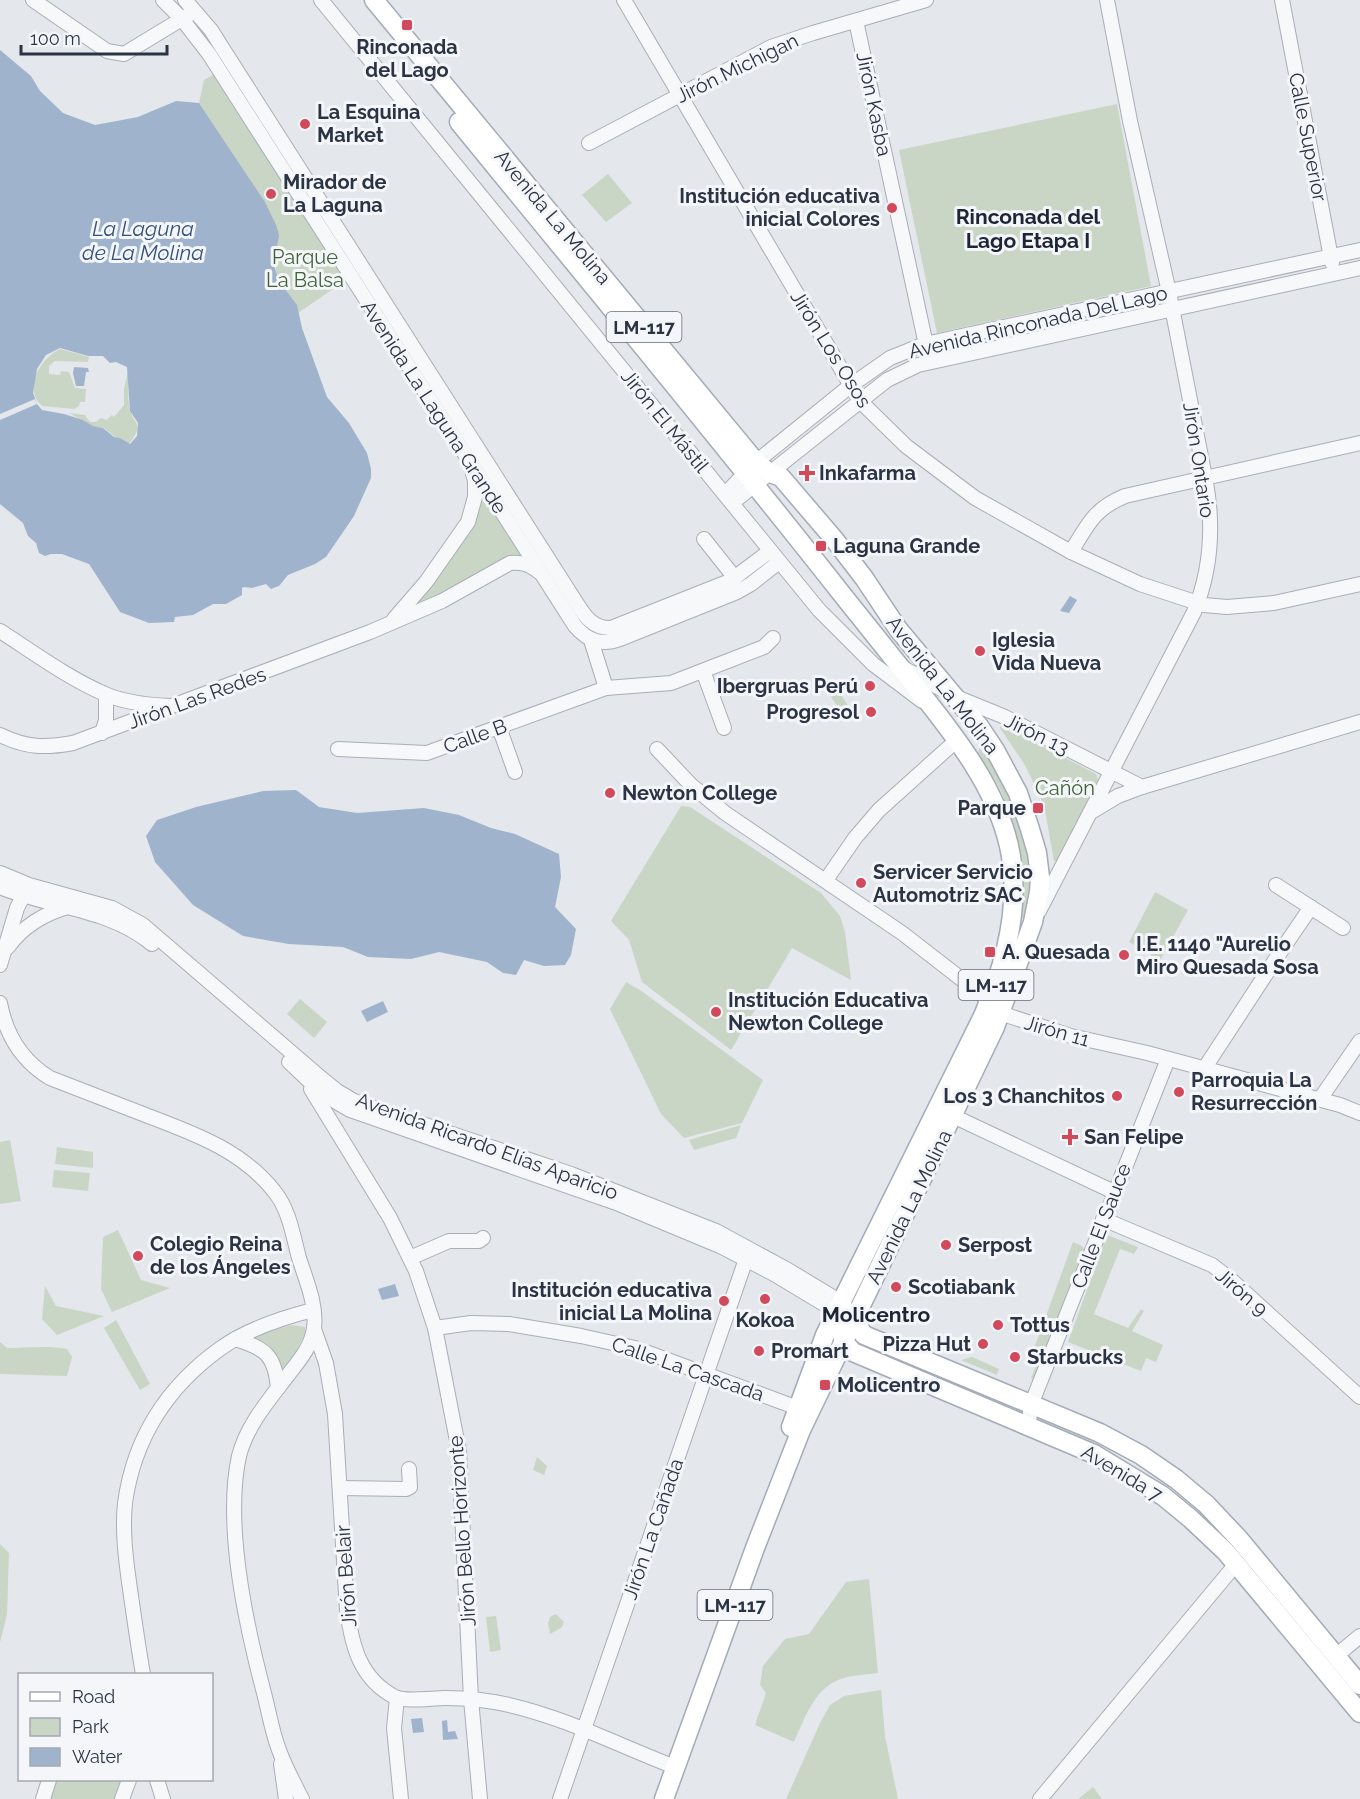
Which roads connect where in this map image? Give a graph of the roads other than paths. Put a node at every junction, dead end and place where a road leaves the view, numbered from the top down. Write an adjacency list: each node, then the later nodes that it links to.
1 (33, 0): 11 (street)
2 (163, 0): 11 (street, Avenida La Laguna Grande)
3 (184, 0): 10 (street, Avenida La Laguna Grande)
4 (321, 0): 35 (street, Jirón El Mástil)
5 (624, 0): 13 (street, Jirón Los Osos)
6 (926, 0): 12 (street, Jirón Michigan)
7 (1107, 0): 21 (street, Jirón Ontario)
8 (1282, 0): 18 (street, Calle Superior)
9 (370, 1): 15 (main road, Avenida La Molina / LM-117); 16 (main road, Avenida La Molina / LM-117)
10 (195, 11): 11 (street); 23 (street, Avenida La Laguna Grande)
11 (182, 19): 24 (street, Avenida La Laguna Grande)
12 (856, 21): 13 (street, Jirón Michigan); 25 (street, Jirón Kasba)
13 (680, 96): 14 (street, Jirón Michigan); 27 (street, Jirón Los Osos)
14 (590, 143)
15 (521, 177): 16 (main road); 33 (main road, Avenida La Molina / LM-117)
16 (558, 243): 33 (main road, Avenida La Molina / LM-117)
17 (1360, 250): 18 (street, Avenida Rinconada Del Lago)
18 (1331, 256): 20 (street, Calle Superior); 21 (street, Avenida Rinconada Del Lago)
19 (1360, 268): 20 (street, Avenida Rinconada Del Lago)
20 (1334, 273): 22 (street, Avenida Rinconada Del Lago)
21 (1168, 292): 22 (street, Jirón Ontario); 25 (street, Avenida Rinconada Del Lago)
22 (1172, 309): 26 (street, Avenida Rinconada Del Lago); 34 (street, Jirón Ontario)
23 (406, 335): 24 (street); 29 (street, Avenida La Laguna Grande)
24 (393, 343): 30 (street, Avenida La Laguna Grande)
25 (926, 344): 26 (street, Jirón Kasba); 27 (street, Avenida Rinconada Del Lago)
26 (930, 362): 28 (street, Avenida Rinconada Del Lago)
27 (850, 386): 28 (street, Jirón Los Osos); 33 (street, Avenida Rinconada Del Lago)
28 (860, 401): 33 (street, Avenida Rinconada Del Lago); 37 (street, Jirón Los Osos)
29 (468, 432): 30 (street); 43 (street, Avenida La Laguna Grande)
30 (455, 439): 32 (street, Avenida La Laguna Grande)
31 (1360, 443): 34 (street)
32 (470, 462): 39 (street, Avenida La Laguna Grande); 40 (street, Jirón Las Redes)
33 (756, 473): 35 (street, Avenida Rinconada Del Lago); 50 (main road, Avenida La Molina / LM-117); 54 (main road, Avenida La Molina / LM-117)
34 (1205, 477): 37 (street); 45 (street, Jirón Ontario)
35 (728, 499): 38 (street, Jirón El Mástil)
36 (704, 538): 41 (street)
37 (1071, 552): 45 (street, Jirón Los Osos)
38 (774, 556): 41 (street, Avenida La Laguna Grande); 56 (street, Jirón El Mástil)
39 (541, 573): 43 (street, Avenida La Laguna Grande); 44 (street, Jirón Las Redes)
40 (426, 582): 44 (street); 46 (street, Jirón Las Redes)
41 (734, 584): 43 (street, Avenida La Laguna Grande); 49 (street, Avenida La Laguna Grande)
42 (1360, 584): 45 (street, Jirón Los Osos)
43 (566, 600): 49 (street, Avenida La Laguna Grande)
44 (442, 601): 46 (street, Jirón Las Redes)
45 (1198, 603): 66 (street, Jirón Ontario)
46 (390, 623): 55 (street, Jirón Las Redes)
47 (0, 631): 53 (street)
48 (772, 638): 51 (street, Calle B)
49 (591, 640): 52 (street)
50 (900, 666): 54 (street, Jirón 13); 56 (main road, Avenida La Molina / LM-117)
51 (703, 671): 52 (street, Calle B); 59 (street)
52 (606, 688): 58 (street, Calle B)
53 (106, 695): 55 (street); 60 (street)
54 (956, 697): 66 (street, Jirón 13); 78 (main road, Avenida La Molina / LM-117)
55 (175, 707): 60 (street, Jirón Las Redes)
56 (936, 712): 62 (main road, Avenida La Molina / LM-117)
57 (1360, 722): 67 (street)
58 (499, 727): 63 (street, Calle B); 65 (street)
59 (724, 728)
60 (102, 733): 61 (street, Jirón Las Redes)
61 (0, 735)
62 (957, 740): 70 (street); 82 (main road, Avenida La Molina / LM-117)
63 (338, 749)
64 (657, 749): 70 (street, Jirón 11)
65 (515, 772)
66 (1112, 772): 67 (street, Jirón 13); 68 (street, Jirón Ontario)
67 (1142, 787): 68 (street)
68 (1092, 812): 78 (street, Jirón Ontario)
69 (0, 873): 73 (street, Avenida Ricardo Elías Aparicio)
70 (826, 880): 82 (street, Jirón 11)
71 (1276, 885): 76 (street)
72 (2, 888): 73 (street, Avenida Ricardo Elías Aparicio); 75 (street)
73 (34, 892): 74 (street, Avenida Ricardo Elías Aparicio); 75 (street); 77 (street); 84 (street, Avenida Ricardo Elías Aparicio)
74 (70, 907): 77 (street); 87 (street, Avenida Ricardo Elías Aparicio)
75 (17, 908): 80 (street)
76 (1311, 908): 79 (street); 86 (street)
77 (38, 920): 80 (street)
78 (1033, 922): 82 (main road, Avenida La Molina / LM-117)
79 (1343, 928)
80 (2, 959)
81 (0, 1003): 98 (street)
82 (995, 1007): 85 (street, Jirón 11); 91 (main road, Avenida La Molina / LM-117); 99 (main road, Avenida La Molina / LM-117)
83 (1360, 1041): 88 (street)
84 (289, 1050): 87 (street, Jirón Bello Horizonte); 99 (street, Avenida Ricardo Elías Aparicio)
85 (1168, 1059): 86 (street, Jirón 11); 93 (street, Calle El Sauce)
86 (1204, 1069): 88 (street, Jirón 11)
87 (300, 1072): 89 (street, Avenida Ricardo Elías Aparicio); 92 (street, Jirón Bello Horizonte)
88 (1320, 1099): 90 (street, Jirón 11)
89 (350, 1110): 92 (street); 97 (street, Avenida Ricardo Elías Aparicio)
90 (1360, 1113)
91 (953, 1116): 93 (street); 99 (main road, Avenida La Molina / LM-117)
92 (333, 1125): 96 (street, Jirón Bello Horizonte)
93 (1114, 1192): 94 (street, Calle El Sauce)
94 (1103, 1219): 106 (street, Jirón 9); 107 (street, Calle El Sauce)
95 (483, 1238): 96 (street)
96 (410, 1258): 100 (street, Jirón Bello Horizonte)
97 (746, 1259): 99 (street, Avenida Ricardo Elías Aparicio); 104 (street, Jirón La Cañada)
98 (313, 1310): 101 (street); 102 (street)
99 (843, 1312): 103 (main road, Avenida La Molina / LM-117); 107 (main road, Avenida 7); 108 (main road, Avenida La Molina / LM-117)
100 (435, 1328): 104 (street, Calle La Cascada); 119 (street, Jirón Bello Horizonte)
101 (314, 1329): 105 (street); 111 (street, Jirón Belair)
102 (236, 1340): 105 (street); 116 (street)
103 (844, 1342): 108 (main road, Avenida La Molina / LM-117); 109 (main road, Avenida 7)
104 (707, 1375): 108 (street, Calle La Cascada); 121 (street, Jirón La Cañada)
105 (278, 1388): 122 (street)
106 (1360, 1397)
107 (1031, 1405): 109 (street, Calle El Sauce); 113 (main road, Avenida 7)
108 (804, 1410): 123 (main road, Avenida La Molina / LM-117)
109 (1033, 1428): 112 (main road, Avenida 7)
110 (409, 1469): 111 (street)
111 (340, 1488): 118 (street, Jirón Belair)
112 (1236, 1564): 113 (main road, Avenida 7); 137 (street)
113 (1263, 1581): 115 (main road, Avenida 7); 120 (main road, Avenida 7)
114 (1360, 1636): 115 (street)
115 (1337, 1655): 117 (main road, Avenida 7)
116 (142, 1673)
117 (1360, 1685)
118 (397, 1698): 119 (street); 132 (street)
119 (471, 1699): 121 (street); 133 (street, Jirón Bello Horizonte)
120 (1360, 1713)
121 (583, 1730): 123 (street); 134 (street, Jirón La Cañada)
122 (279, 1750): 130 (street); 131 (street)
123 (670, 1765): 135 (main road, Avenida La Molina / LM-117); 136 (main road, Avenida La Molina / LM-117)
124 (49, 1781): 127 (street)
125 (128, 1781): 128 (street)
126 (158, 1781): 129 (street)
127 (43, 1799)
128 (122, 1799)
129 (163, 1799)
130 (286, 1799)
131 (302, 1799)
132 (401, 1799)
133 (480, 1799)
134 (560, 1799)
135 (651, 1799)
136 (664, 1799)
137 (1040, 1799)

